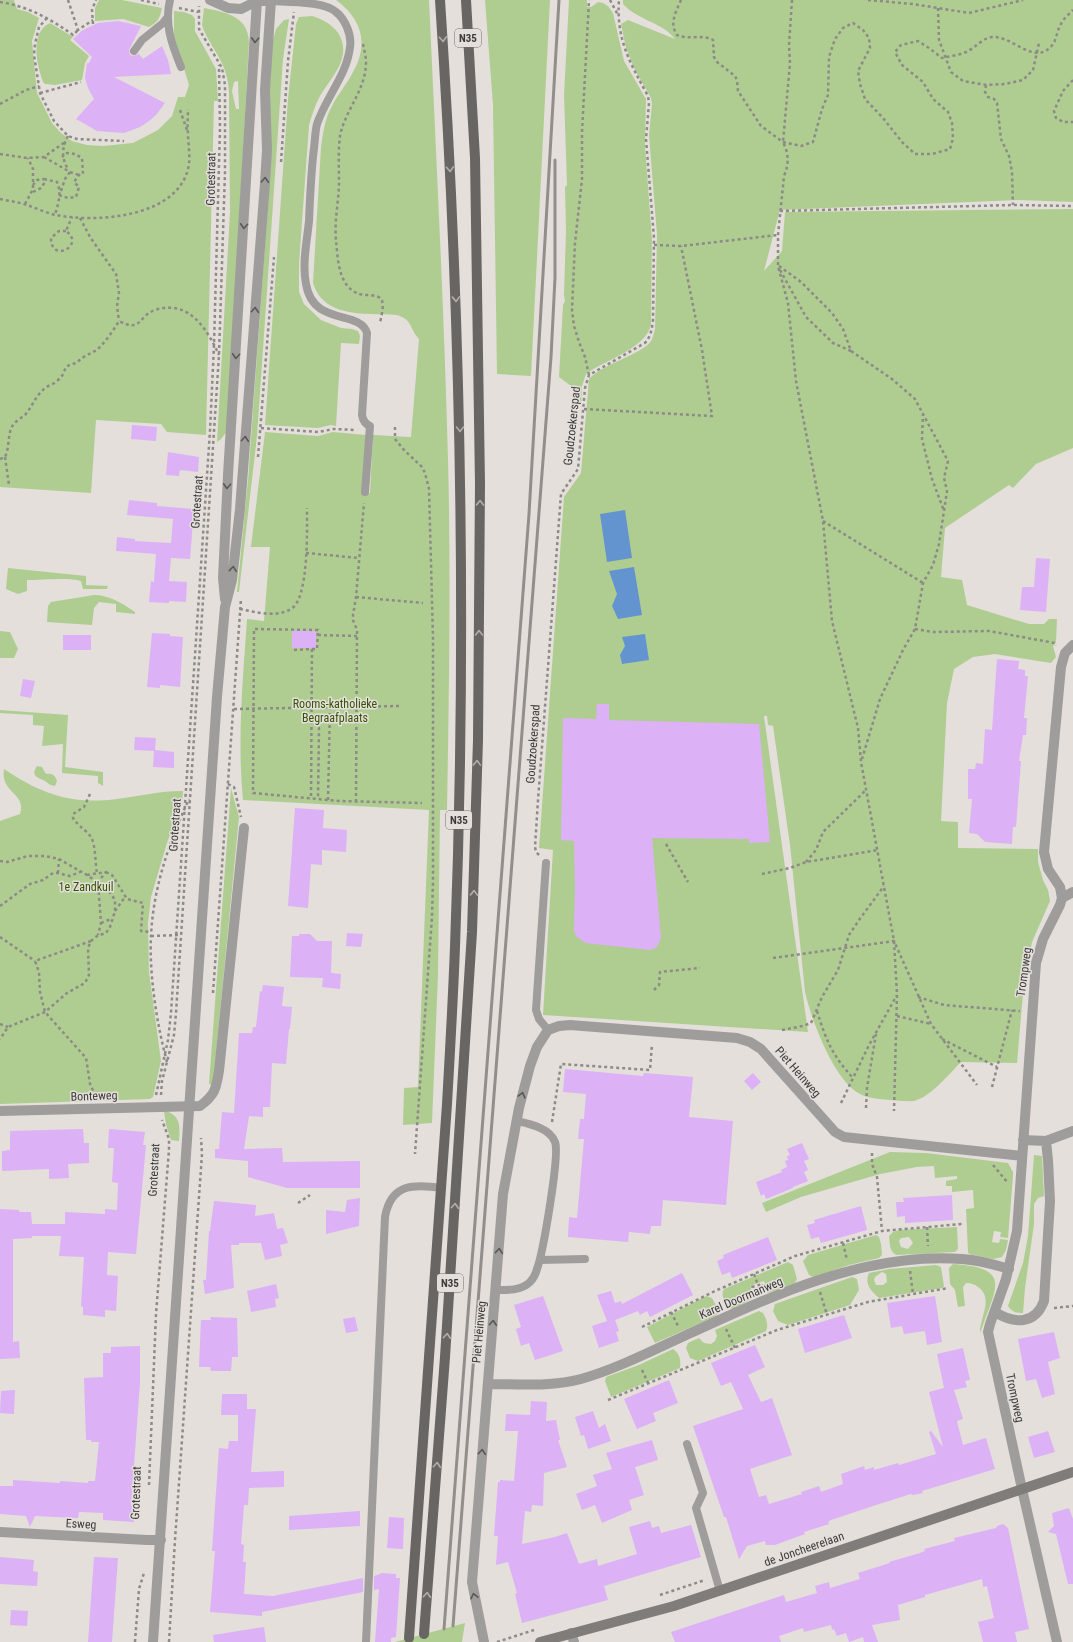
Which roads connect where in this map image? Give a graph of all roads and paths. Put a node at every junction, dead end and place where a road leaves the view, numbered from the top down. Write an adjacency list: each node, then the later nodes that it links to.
1 (68, 0): 25 (path)
2 (96, 0): 23 (path)
3 (170, 0): 22 (lane)
4 (210, 0): 5 (street)
5 (257, 0): 6 (street); 93 (street, one-way to 93)
6 (271, 0): 26 (lane); 93 (street, one-way to 6)
7 (440, 0): 194 (main road, N35, one-way to 194)
8 (466, 0): 234 (main road, N35, one-way to 8)
9 (590, 0): 75 (path)
10 (610, 0): 20 (path)
11 (619, 0): 20 (path, Goudzoekerspad)
12 (681, 0): 46 (path)
13 (792, 0): 46 (path)
14 (868, 0): 17 (path)
15 (1023, 0): 17 (path)
16 (0, 2): 21 (path)
17 (938, 8): 30 (path)
18 (1073, 10): 29 (path)
19 (198, 12): 31 (path, Grotestraat)
20 (618, 15): 67 (path, Goudzoekerspad)
21 (47, 18): 25 (path); 36 (path)
22 (167, 18): 28 (lane); 32 (lane)
23 (92, 20): 24 (path); 25 (path)
24 (93, 24)
25 (78, 30)
26 (349, 35): 71 (path); 78 (lane)
27 (1039, 43): 29 (path)
28 (134, 51)
29 (1037, 54): 30 (path); 35 (path)
30 (946, 57): 35 (path); 46 (path)
31 (219, 63): 72 (path); 74 (path, Grotestraat)
32 (180, 68)
33 (1073, 80): 41 (path)
34 (81, 82): 37 (path)
35 (986, 85): 59 (path)
36 (39, 86): 37 (path); 38 (path)
37 (40, 93): 43 (path)
38 (0, 104)
39 (188, 109): 42 (path)
40 (180, 110): 42 (path)
41 (1073, 122)
42 (188, 133): 64 (path)
43 (68, 136): 44 (path); 45 (path)
44 (124, 141)
45 (65, 142): 48 (path); 49 (path)
46 (783, 142): 61 (path)
47 (0, 154): 50 (path)
48 (44, 157): 50 (path); 51 (path)
49 (62, 157): 51 (path); 52 (path)
50 (27, 158): 54 (path)
51 (69, 171): 52 (path); 56 (path)
52 (79, 175): 56 (path)
53 (44, 179): 54 (path); 55 (path); 56 (path)
54 (33, 187): 55 (path)
55 (32, 192): 58 (path)
56 (60, 194): 62 (path)
57 (0, 199): 58 (path)
58 (25, 204): 62 (path)
59 (1013, 205): 60 (path); 61 (path)
60 (1073, 206)
61 (780, 212): 66 (path)
62 (55, 215): 63 (path)
63 (72, 217): 64 (path); 65 (path)
64 (80, 218): 70 (path)
65 (66, 231): 65 (path)
66 (778, 235): 68 (path); 69 (path)
67 (654, 245): 68 (path); 75 (path, Goudzoekerspad)
68 (681, 246): 76 (path)
69 (778, 266): 73 (path); 73 (path); 87 (path)
70 (119, 321): 72 (path); 81 (path)
71 (380, 323)
72 (214, 345): 74 (path); 118 (path)
73 (851, 351): 77 (path)
74 (219, 355): 112 (path, Grotestraat)
75 (589, 376): 76 (path, Goudzoekerspad)
76 (584, 409): 125 (path, Goudzoekerspad)
77 (923, 412): 86 (path); 86 (path)
78 (370, 426): 80 (path); 84 (lane)
79 (395, 427): 192 (path)
80 (261, 428)
81 (4, 457): 82 (path); 83 (path)
82 (0, 459)
83 (9, 485)
84 (365, 492): 89 (path)
85 (307, 508): 88 (path)
86 (945, 511): 90 (path)
87 (823, 521): 90 (path); 108 (path)
88 (306, 553): 89 (path); 93 (path)
89 (359, 558): 91 (path)
90 (923, 583): 94 (path)
91 (356, 597): 92 (path); 96 (path)
92 (423, 603)
93 (225, 607): 179 (street)
94 (915, 629): 98 (path); 108 (path)
95 (318, 635): 96 (path); 100 (path); 106 (path)
96 (357, 636): 101 (path)
97 (1073, 645): 137 (street)
98 (1056, 649)
99 (294, 650): 100 (path)
100 (312, 650): 103 (path)
101 (356, 706): 102 (path); 104 (path); 116 (path)
102 (399, 706)
103 (312, 707): 104 (path); 106 (path); 107 (path)
104 (330, 707): 115 (path)
105 (234, 709): 106 (path)
106 (253, 709): 113 (path)
107 (311, 718): 113 (path); 114 (path)
108 (861, 762): 110 (path)
109 (228, 784): 119 (path)
110 (867, 789): 121 (path); 124 (path)
111 (90, 794): 129 (path)
112 (190, 797): 118 (path); 144 (path, Grotestraat)
113 (311, 797): 114 (path)
114 (318, 798): 115 (path)
115 (328, 800): 116 (path)
116 (356, 802): 117 (path)
117 (422, 803)
118 (184, 808): 142 (path); 143 (path)
119 (244, 828): 179 (street)
120 (666, 844): 133 (path)
121 (878, 850): 124 (path); 134 (path)
122 (59, 859): 123 (path); 126 (path); 128 (path)
123 (0, 861)
124 (806, 862): 130 (path)
125 (546, 863): 165 (lane)
126 (81, 872): 128 (path); 131 (path)
127 (106, 872): 129 (path); 132 (path); 136 (path)
128 (58, 873): 138 (path)
129 (97, 873): 131 (path)
130 (762, 874)
131 (87, 875): 132 (path)
132 (98, 882): 139 (path); 141 (path)
133 (688, 882)
134 (885, 886): 149 (path); 152 (path)
135 (1073, 892): 137 (street)
136 (125, 897): 139 (path); 142 (path)
137 (1062, 898): 189 (street, Trompweg)
138 (0, 906)
139 (115, 911): 140 (path)
140 (111, 920): 141 (path); 145 (path)
141 (101, 923): 145 (path)
142 (151, 932): 146 (path)
143 (176, 935): 144 (path); 146 (path); 171 (path)
144 (180, 935): 172 (path, Grotestraat)
145 (97, 936): 148 (path)
146 (150, 936): 171 (path)
147 (0, 937): 154 (path)
148 (91, 941): 150 (path); 151 (path)
149 (894, 941): 152 (path); 157 (path); 158 (path)
150 (84, 944): 151 (path); 154 (path)
151 (88, 948): 160 (path)
152 (845, 948): 153 (path); 159 (path)
153 (773, 958)
154 (35, 961): 160 (path)
155 (700, 968): 156 (path)
156 (654, 990)
157 (898, 994): 161 (path); 167 (path)
158 (918, 997): 163 (path); 173 (path)
159 (817, 1011): 166 (path); 174 (path)
160 (45, 1012): 164 (path); 180 (path)
161 (897, 1016): 163 (path); 182 (path)
162 (0, 1024): 164 (path)
163 (931, 1024): 170 (path)
164 (8, 1027): 169 (path)
165 (548, 1030): 168 (street, Piet Heinweg); 184 (street, Piet Heinweg, one-way to 165)
166 (782, 1030)
167 (876, 1031): 174 (path); 181 (path)
168 (652, 1032): 187 (path); 188 (street, Piet Heinweg)
169 (0, 1039)
170 (941, 1039): 173 (path); 175 (path)
171 (165, 1054): 172 (path); 178 (path)
172 (167, 1064): 178 (path, Grotestraat)
173 (997, 1067): 176 (path)
174 (853, 1078): 177 (path)
175 (977, 1085)
176 (992, 1087)
177 (841, 1103)
178 (161, 1106): 179 (street, Bonteweg); 180 (street, Bonteweg); 225 (path, Grotestraat)
179 (189, 1106): 228 (street)
180 (98, 1108): 183 (street, Bonteweg)
181 (866, 1108)
182 (894, 1111)
183 (0, 1112)
184 (517, 1121): 187 (lane); 212 (street, Piet Heinweg, one-way to 184)
185 (1073, 1131): 190 (street)
186 (201, 1134): 240 (path)
187 (550, 1136): 204 (lane)
188 (872, 1140): 191 (street, Piet Heinweg); 200 (path)
189 (1023, 1140): 190 (street); 193 (street, Trompweg)
190 (1046, 1141): 215 (street)
191 (982, 1153): 193 (street, Piet Heinweg); 196 (path)
192 (415, 1154)
193 (1022, 1156): 196 (street, Trompweg)
194 (442, 1188): 235 (main road, N35); 241 (lane)
195 (310, 1195): 197 (path)
196 (1020, 1197): 206 (street, Trompweg)
197 (298, 1203)
198 (962, 1224): 199 (path)
199 (927, 1227): 200 (path); 203 (path)
200 (882, 1231): 201 (path)
201 (843, 1243): 207 (path); 208 (path)
202 (585, 1259): 204 (lane)
203 (929, 1259): 205 (street, Karel Doormanweg); 206 (street, Karel Doormanweg)
204 (540, 1260): 212 (lane)
205 (909, 1261): 207 (street, Karel Doormanweg); 213 (path)
206 (1009, 1269): 216 (street, Trompweg)
207 (850, 1271): 209 (street, Karel Doormanweg)
208 (754, 1274): 210 (path); 219 (path)
209 (817, 1282): 217 (path); 218 (street, Karel Doormanweg)
210 (758, 1285)
211 (948, 1288): 213 (path)
212 (495, 1290): 221 (street, Piet Heinweg, one-way to 212)
213 (913, 1294): 217 (path)
214 (1073, 1306): 215 (path)
215 (1041, 1309): 216 (street)
216 (995, 1312): 226 (street, Trompweg)
217 (827, 1314): 220 (path)
218 (722, 1320): 220 (path); 221 (street, Karel Doormanweg)
219 (642, 1327)
220 (734, 1348): 222 (path)
221 (488, 1384): 236 (street, Piet Heinweg, one-way to 221)
222 (608, 1400)
223 (687, 1444): 230 (lane)
224 (1073, 1472): 226 (main road, de Joncheerelaan)
225 (149, 1486)
226 (1022, 1489): 231 (main road, de Joncheerelaan); 244 (street, Trompweg)
227 (0, 1532): 228 (street, Esweg)
228 (161, 1540): 239 (street)
229 (146, 1567): 238 (path)
230 (716, 1577): 231 (lane); 232 (path)
231 (720, 1590): 237 (main road, de Joncheerelaan)
232 (657, 1596)
233 (541, 1628): 242 (path)
234 (424, 1634)
235 (409, 1638)
236 (483, 1638)
237 (572, 1638): 243 (main road, de Joncheerelaan)
238 (135, 1642)
239 (153, 1642)
240 (170, 1642)
241 (366, 1642)
242 (497, 1642)
243 (540, 1642)
244 (1057, 1642)

